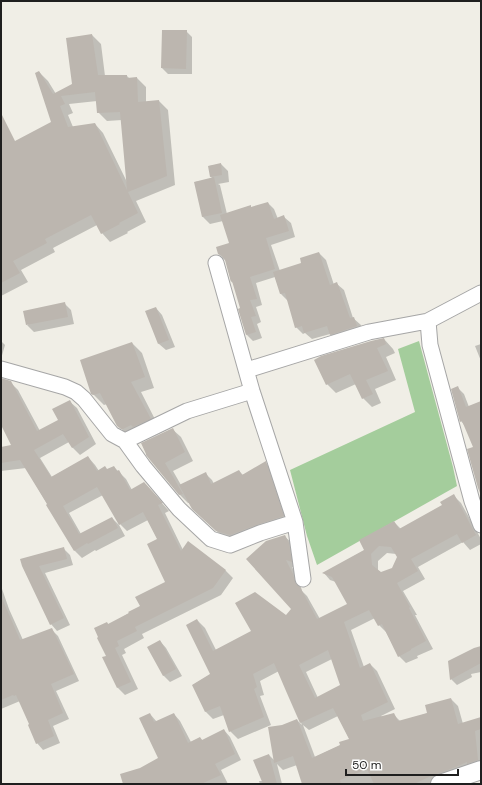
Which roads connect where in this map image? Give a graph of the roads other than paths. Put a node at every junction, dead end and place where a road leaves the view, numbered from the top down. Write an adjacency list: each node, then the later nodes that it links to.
1 (216, 263): 5 (street)
2 (481, 293): 3 (street)
3 (428, 322): 5 (street); 9 (street)
4 (1, 369): 7 (street)
5 (247, 370): 6 (street)
6 (252, 391): 7 (street); 8 (street)
7 (125, 440): 8 (street)
8 (295, 522): 10 (street)
9 (481, 525)
10 (303, 579)
11 (481, 770): 12 (street)
12 (440, 784)

